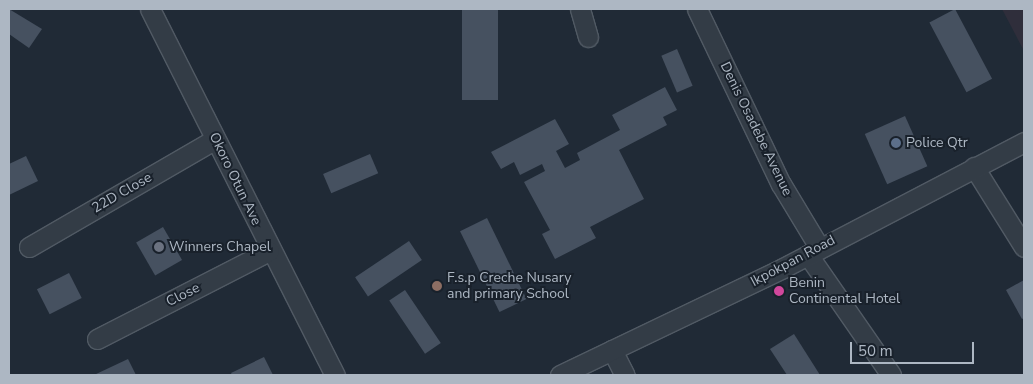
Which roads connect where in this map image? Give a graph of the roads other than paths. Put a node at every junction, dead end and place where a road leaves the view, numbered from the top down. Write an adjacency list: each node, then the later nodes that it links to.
1 (150, 9): 5 (street, Okoro Otun Ave)
2 (580, 9): 4 (street)
3 (697, 9): 11 (street, Denis Osadebe Avenue)
4 (588, 37)
5 (215, 139): 8 (street, 22D Close); 10 (street, Okoro Otun Ave)
6 (1024, 142): 7 (street, Ikpokpan Road)
7 (974, 168): 9 (street); 11 (street, Ikpokpan Road)
8 (29, 247)
9 (1024, 247)
10 (269, 250): 12 (street, Close); 14 (street, Okoro Otun Ave)
11 (813, 251): 13 (street, Ikpokpan Road); 17 (street, Denis Osadebe Avenue)
12 (97, 339)
13 (612, 350): 15 (street, Ikpokpan Road); 16 (street)
14 (335, 375)
15 (560, 375)
16 (625, 375)
17 (891, 375)

